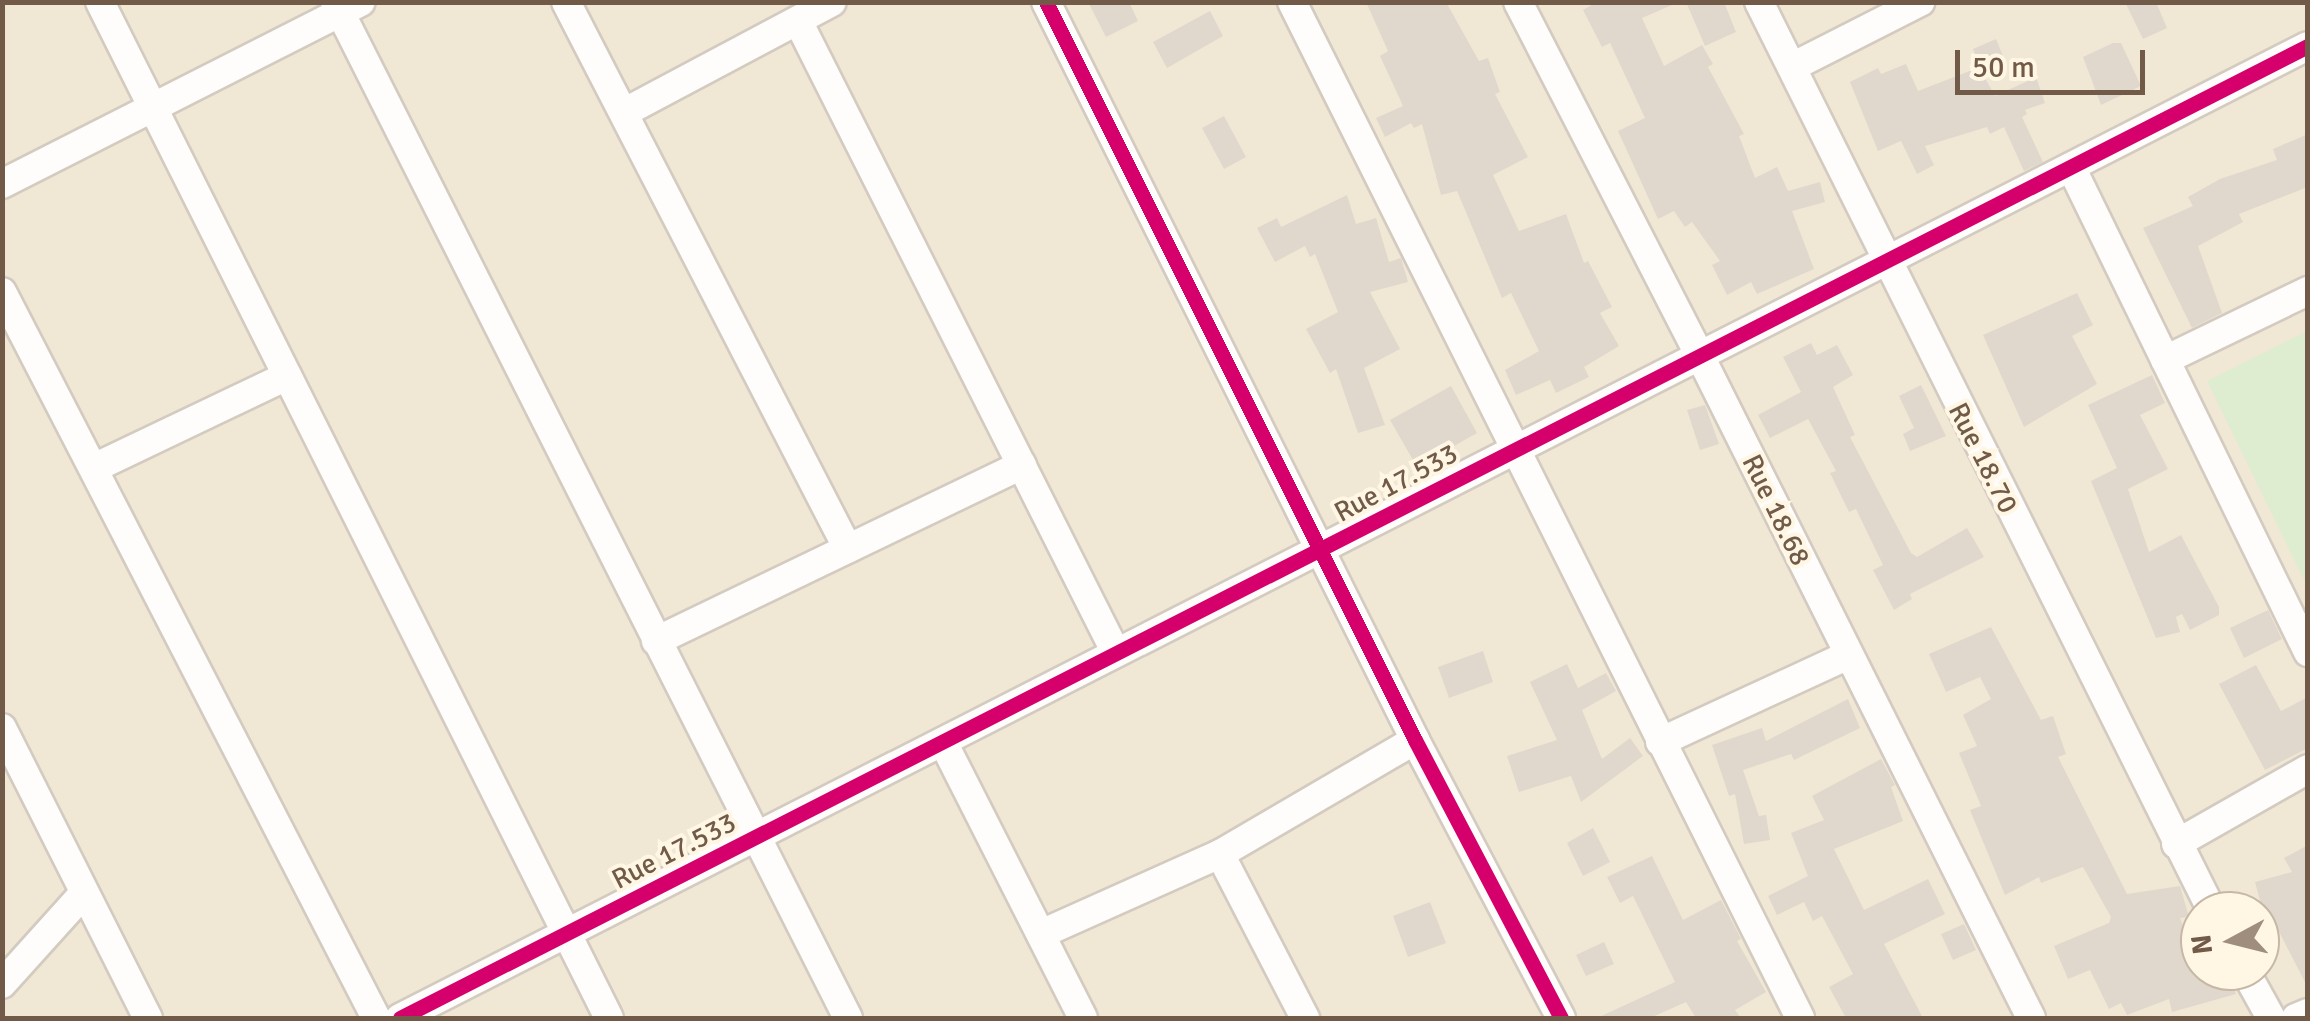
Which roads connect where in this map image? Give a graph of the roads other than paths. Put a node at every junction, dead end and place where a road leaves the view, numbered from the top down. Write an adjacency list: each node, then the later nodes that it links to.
1 (100, 2): 13 (street)
2 (566, 2): 14 (street)
3 (832, 2): 10 (street)
4 (1046, 2): 27 (street)
5 (1292, 2): 23 (street)
6 (1518, 2): 20 (street, Rue 18.68)
7 (1759, 2): 12 (street, Rue 18.70)
8 (1920, 2): 12 (street)
9 (345, 6): 13 (street); 28 (street)
10 (798, 21): 14 (street); 24 (street)
11 (2308, 46): 15 (street, Rue 17.533)
12 (1792, 67): 17 (street, Rue 18.70)
13 (154, 109): 16 (street); 22 (street)
14 (625, 112): 26 (street)
15 (2071, 167): 17 (street, Rue 17.533); 21 (street)
16 (2, 184)
17 (1884, 261): 20 (street, Rue 17.533); 38 (street, Rue 18.70)
18 (2308, 291): 21 (street)
19 (2, 292): 25 (street)
20 (1700, 356): 23 (street, Rue 17.533); 31 (street, Rue 18.68)
21 (2165, 360): 29 (street)
22 (287, 376): 25 (street); 42 (street)
23 (1514, 449): 27 (street, Rue 17.533); 35 (street)
24 (1022, 464): 26 (street); 30 (street)
25 (94, 468): 48 (street)
26 (848, 549): 28 (street)
27 (1322, 551): 30 (street, Rue 17.533); 33 (street)
28 (656, 641): 37 (street)
29 (2308, 652)
30 (1116, 654): 34 (street, Rue 17.533)
31 (1848, 655): 35 (street); 56 (street, Rue 18.68)
32 (2, 728): 41 (street)
33 (1415, 740): 39 (street); 54 (street)
34 (942, 742): 37 (street, Rue 17.533); 43 (street)
35 (1660, 742): 55 (street)
36 (2308, 769): 38 (street)
37 (754, 838): 42 (street, Rue 17.533); 51 (street)
38 (2176, 844): 40 (street, Rue 18.70)
39 (1220, 854): 43 (street); 53 (street)
40 (2201, 891)
41 (84, 893): 44 (street); 47 (street)
42 (565, 934): 49 (street, Rue 17.533); 50 (street)
43 (1041, 934): 52 (street)
44 (2, 984)
45 (2256, 991): 57 (street)
46 (2308, 1013): 58 (street)
47 (148, 1018)
48 (376, 1018)
49 (400, 1018)
50 (609, 1018)
51 (848, 1018)
52 (1083, 1018)
53 (1305, 1018)
54 (1560, 1018)
55 (1800, 1018)
56 (2031, 1018)
57 (2271, 1018)
58 (2296, 1018)

